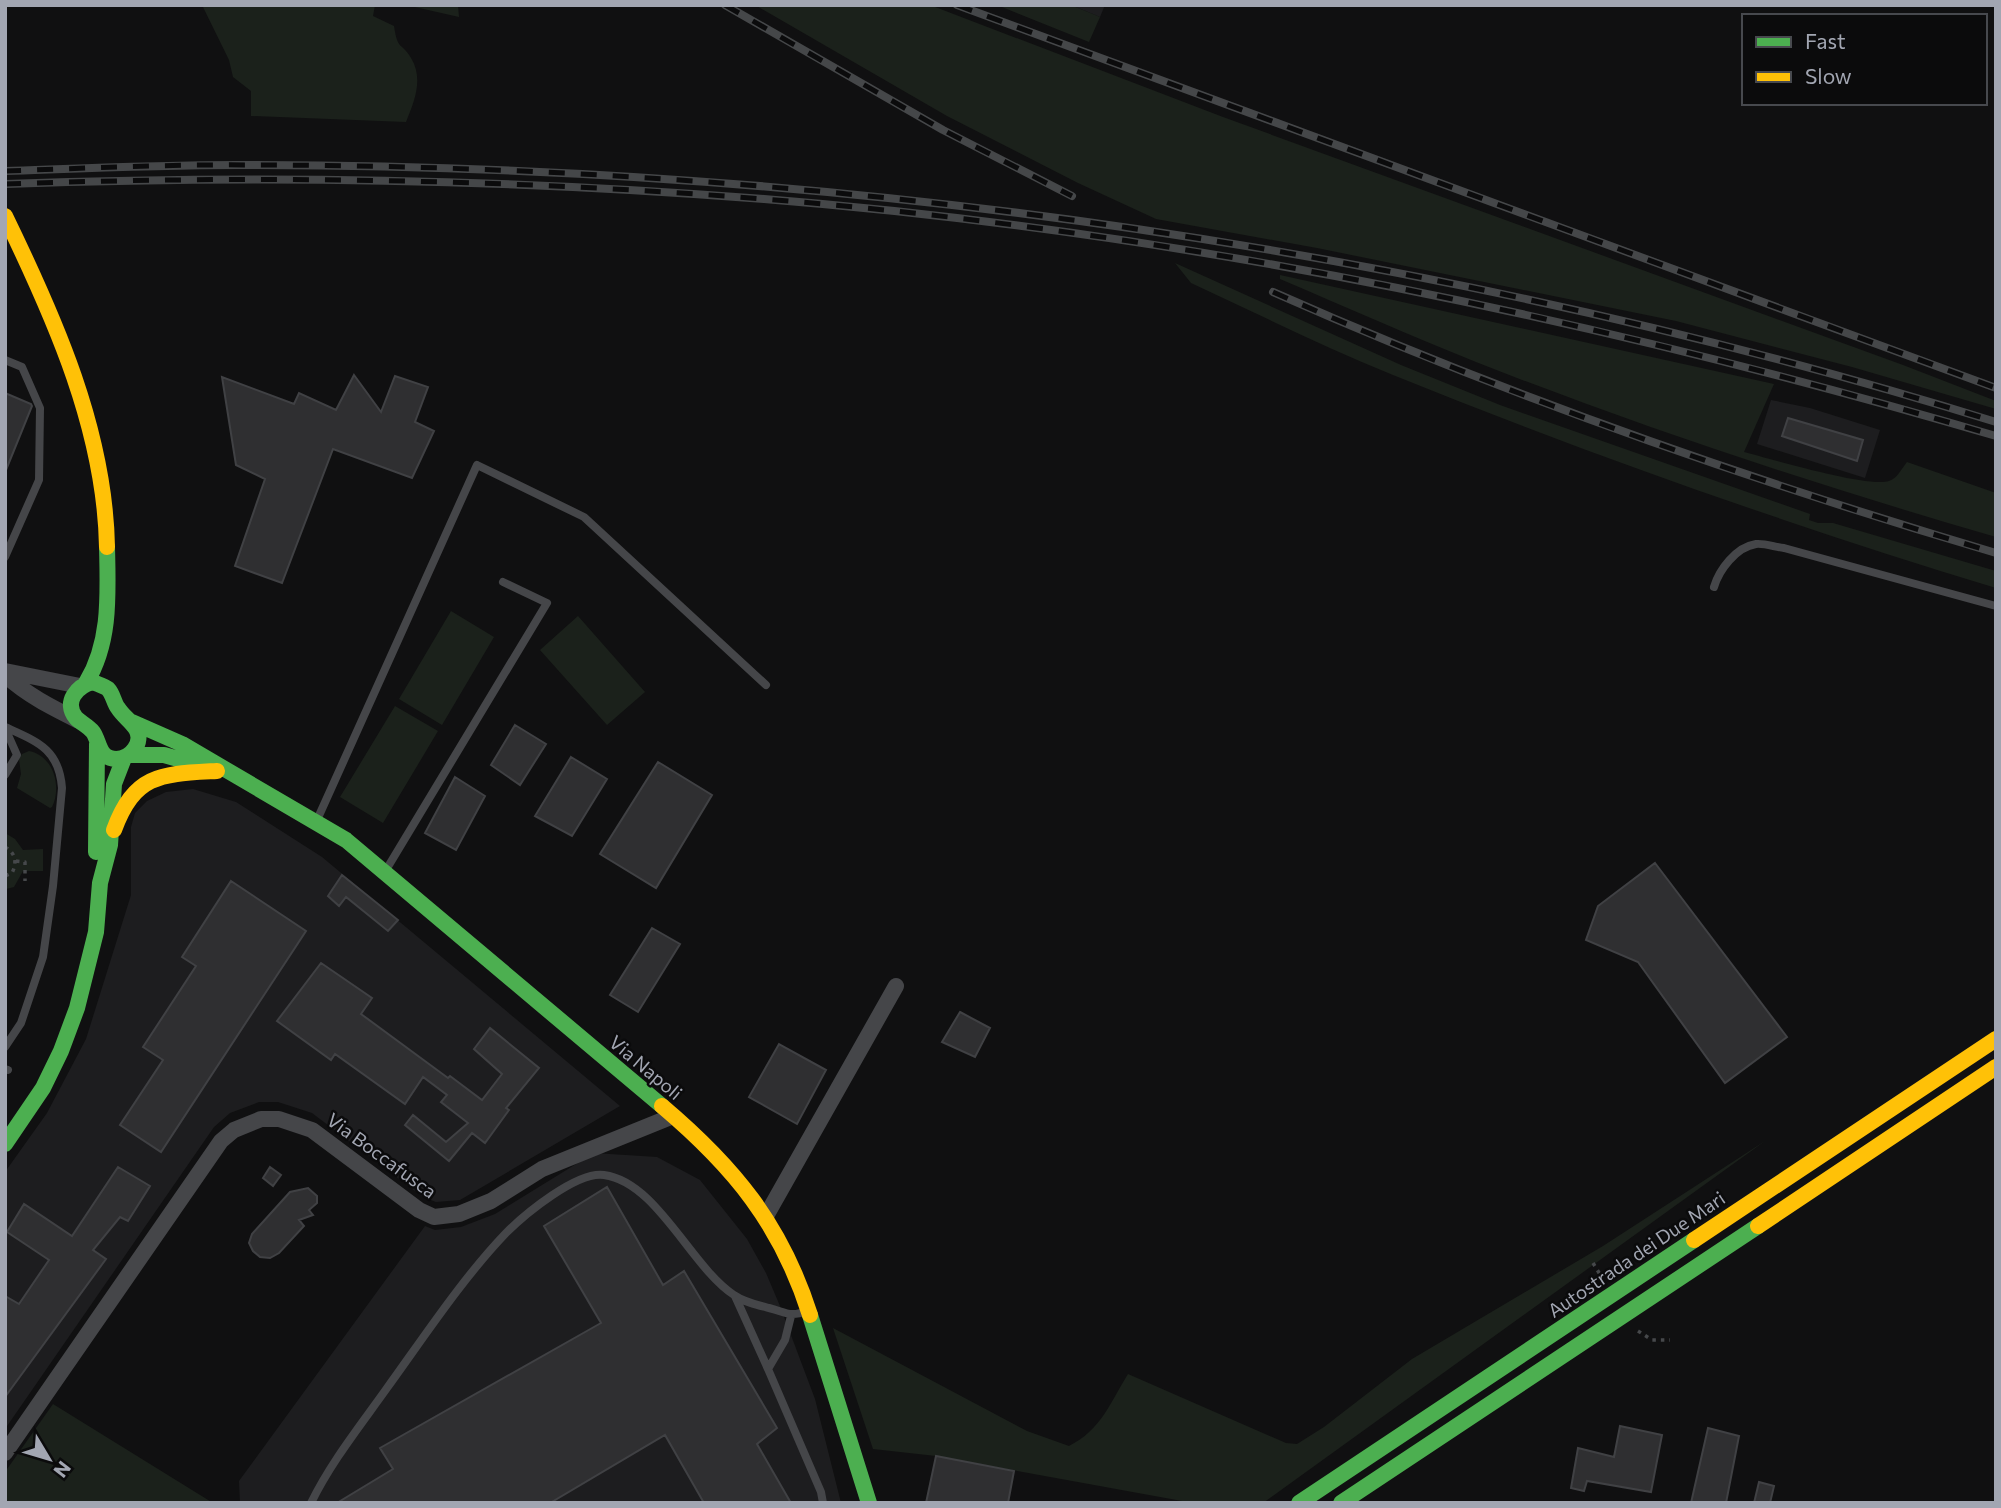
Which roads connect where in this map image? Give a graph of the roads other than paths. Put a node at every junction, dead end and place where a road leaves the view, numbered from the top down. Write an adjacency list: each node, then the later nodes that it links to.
1 (5, 216): 7 (main road)
2 (5, 360): 3 (lane)
3 (5, 557)
4 (503, 582): 22 (lane)
5 (1714, 587): 6 (lane)
6 (1996, 606)
7 (107, 623): 9 (main road); 11 (main road)
8 (5, 673): 9 (street); 12 (street)
9 (83, 684): 11 (main road); 12 (main road)
10 (766, 685): 20 (lane)
11 (113, 701): 13 (main road)
12 (79, 720): 15 (main road)
13 (132, 722): 16 (main road); 19 (main road, Via Napoli)
14 (5, 727): 18 (lane); 26 (lane)
15 (97, 744): 16 (main road); 23 (main road)
16 (127, 757): 17 (main road, Via Napoli); 21 (main road)
17 (217, 771): 19 (main road, Via Napoli); 21 (main road)
18 (5, 775)
19 (243, 780): 20 (main road, Via Napoli)
20 (316, 822): 22 (main road, Via Napoli)
21 (110, 845): 23 (main road)
22 (384, 873): 28 (main road, Via Napoli)
23 (100, 883): 29 (main road)
24 (896, 986): 30 (street)
25 (1996, 1039): 39 (main road, Autostrada dei Due Mari)
26 (6, 1043)
27 (1996, 1067): 40 (main road)
28 (673, 1116): 30 (main road, Via Napoli); 35 (street, Via Boccafusca)
29 (5, 1144)
30 (766, 1216): 32 (main road, Via Napoli)
31 (735, 1296): 33 (lane); 34 (lane); 36 (lane)
32 (808, 1311): 33 (lane); 38 (main road, Via Napoli)
33 (791, 1316): 34 (lane)
34 (768, 1369): 37 (lane)
35 (5, 1453)
36 (311, 1503)
37 (823, 1503)
38 (869, 1503)
39 (1299, 1503)
40 (1341, 1503)

